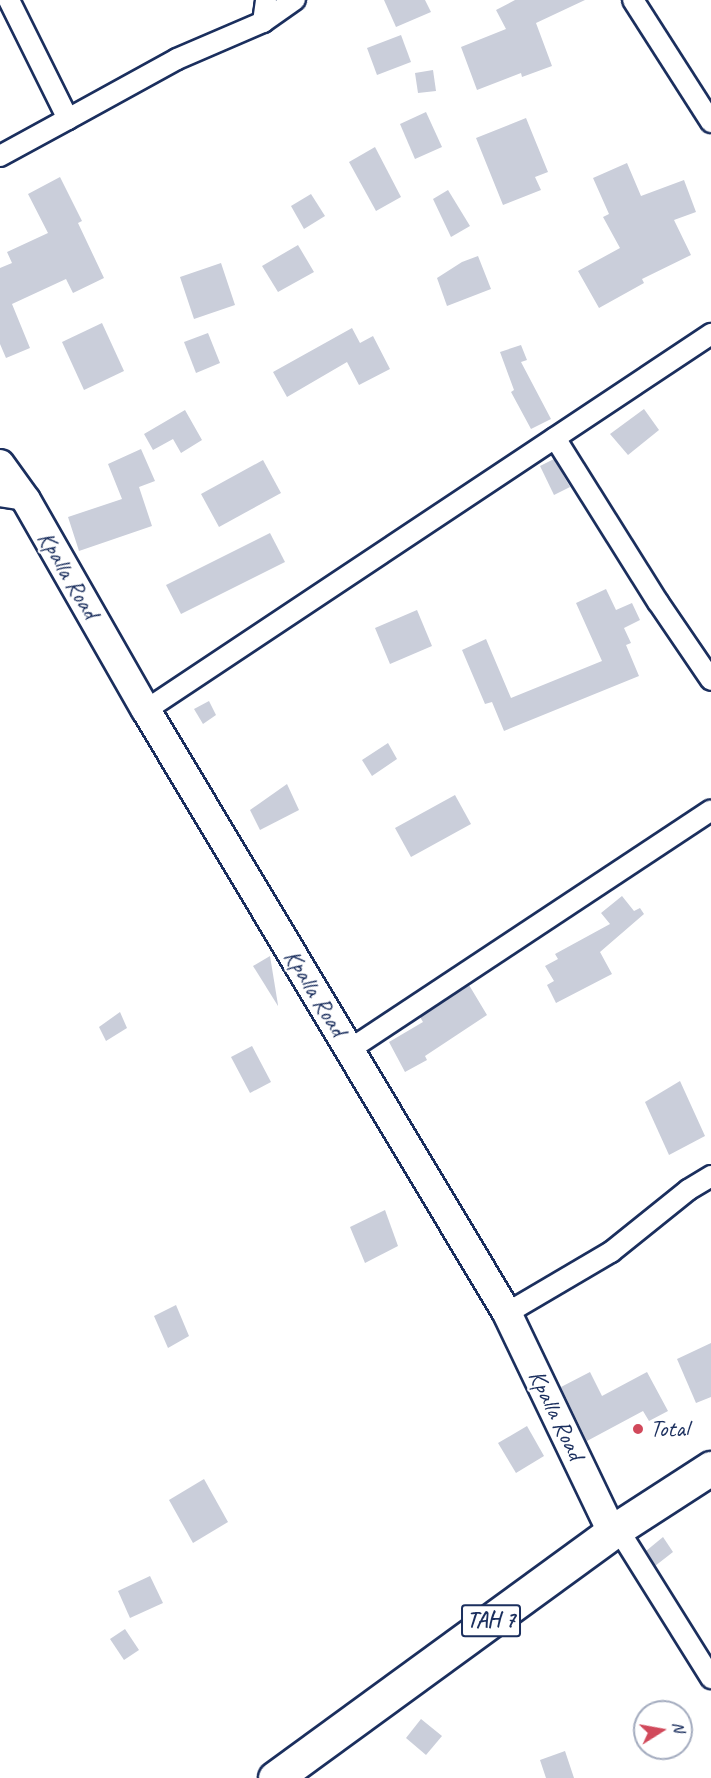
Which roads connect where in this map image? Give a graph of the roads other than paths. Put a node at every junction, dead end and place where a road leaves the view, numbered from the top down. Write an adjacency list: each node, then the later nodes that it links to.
1 (9, 0): 6 (street)
2 (266, 0): 5 (street)
3 (295, 0): 5 (street)
4 (633, 0): 7 (street)
5 (263, 22): 6 (street)
6 (68, 119): 8 (street)
7 (711, 122)
8 (0, 156)
9 (711, 334): 10 (street)
10 (555, 438): 13 (street); 14 (street)
11 (0, 464): 12 (street, Kpalla Road)
12 (13, 498): 14 (street, Kpalla Road)
13 (711, 680)
14 (146, 710): 16 (street, Kpalla Road)
15 (711, 810): 16 (street)
16 (349, 1050): 18 (street, Kpalla Road)
17 (711, 1176): 18 (street)
18 (507, 1313): 20 (street, Kpalla Road)
19 (711, 1468): 20 (highway, TAH 7)
20 (615, 1531): 21 (street); 22 (highway, TAH 7)
21 (711, 1678)
22 (275, 1778)

